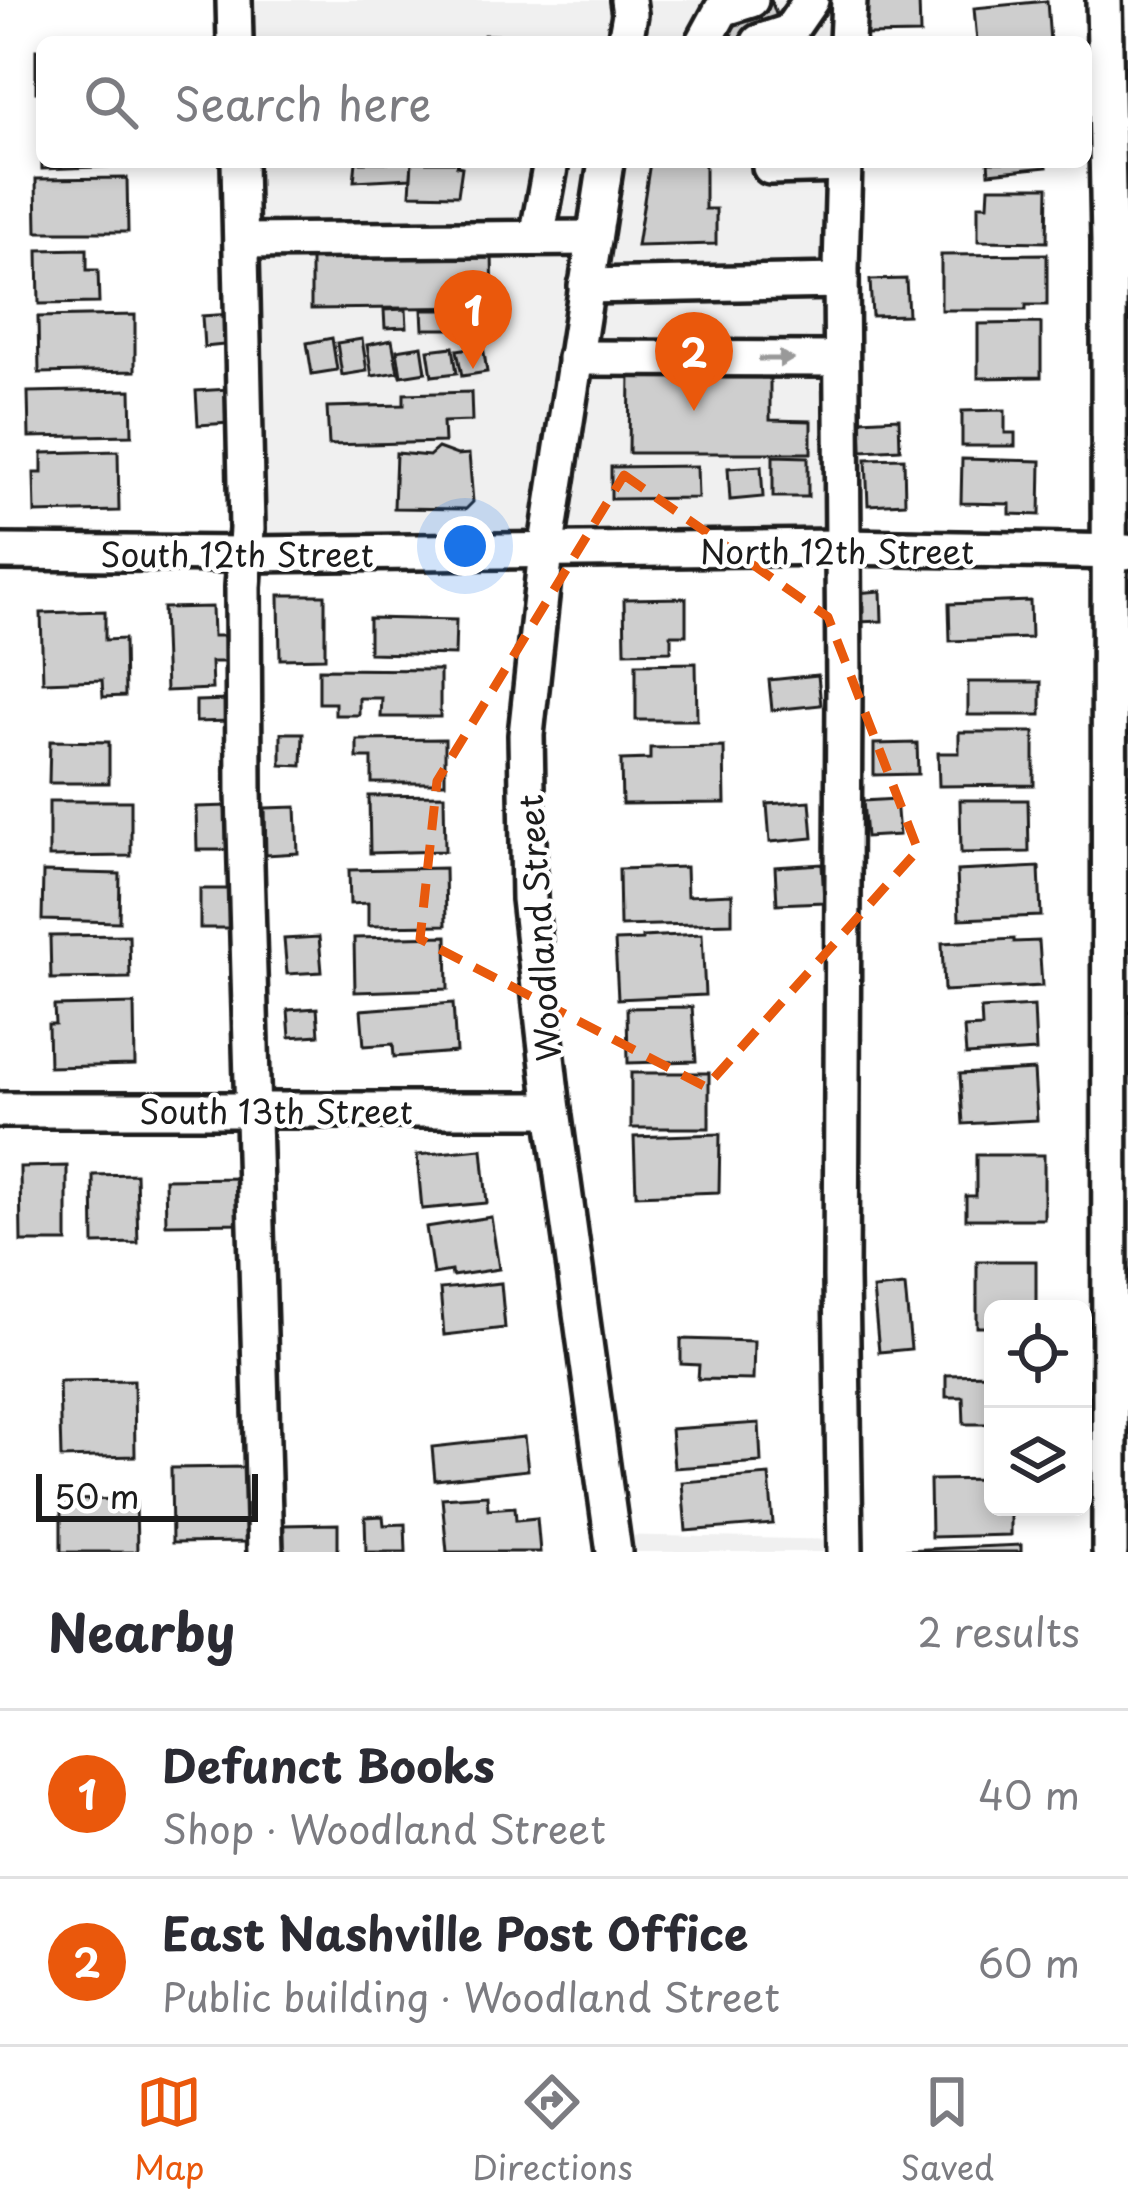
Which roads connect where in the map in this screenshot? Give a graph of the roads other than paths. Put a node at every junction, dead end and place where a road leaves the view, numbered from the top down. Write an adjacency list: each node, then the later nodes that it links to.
1 (234, 0): 7 (street)
2 (628, 0): 8 (street)
3 (752, 0): 9 (street)
4 (810, 0): 10 (street)
5 (849, 0): 11 (street)
6 (1104, 0): 19 (street)
7 (236, 36)
8 (626, 36)
9 (707, 36)
10 (777, 36)
11 (848, 36)
12 (239, 168): 18 (street)
13 (550, 168): 16 (street)
14 (605, 168): 17 (street, Woodland Street)
15 (844, 168): 20 (street)
16 (537, 238): 17 (street); 18 (street)
17 (594, 238): 21 (street, Woodland Street)
18 (242, 241): 28 (street)
19 (1118, 241): 27 (street)
20 (841, 281): 21 (street); 23 (street)
21 (586, 286): 22 (street, Woodland Street)
22 (575, 358): 23 (street, one-way to 23); 25 (street, Woodland Street)
23 (841, 358): 24 (street)
24 (842, 547): 25 (street, North 12th Street); 27 (street, North 12th Street); 34 (street)
25 (545, 551): 28 (street, South 12th Street); 31 (street, Woodland Street)
26 (0, 552): 28 (street, South 12th Street)
27 (1118, 552): 35 (street)
28 (247, 554): 29 (street)
29 (255, 1109): 30 (street, South 13th Street); 31 (street, South 13th Street); 32 (street)
30 (0, 1110)
31 (553, 1111): 33 (street, Woodland Street)
32 (266, 1552)
33 (614, 1552)
34 (844, 1552)
35 (1110, 1552)

